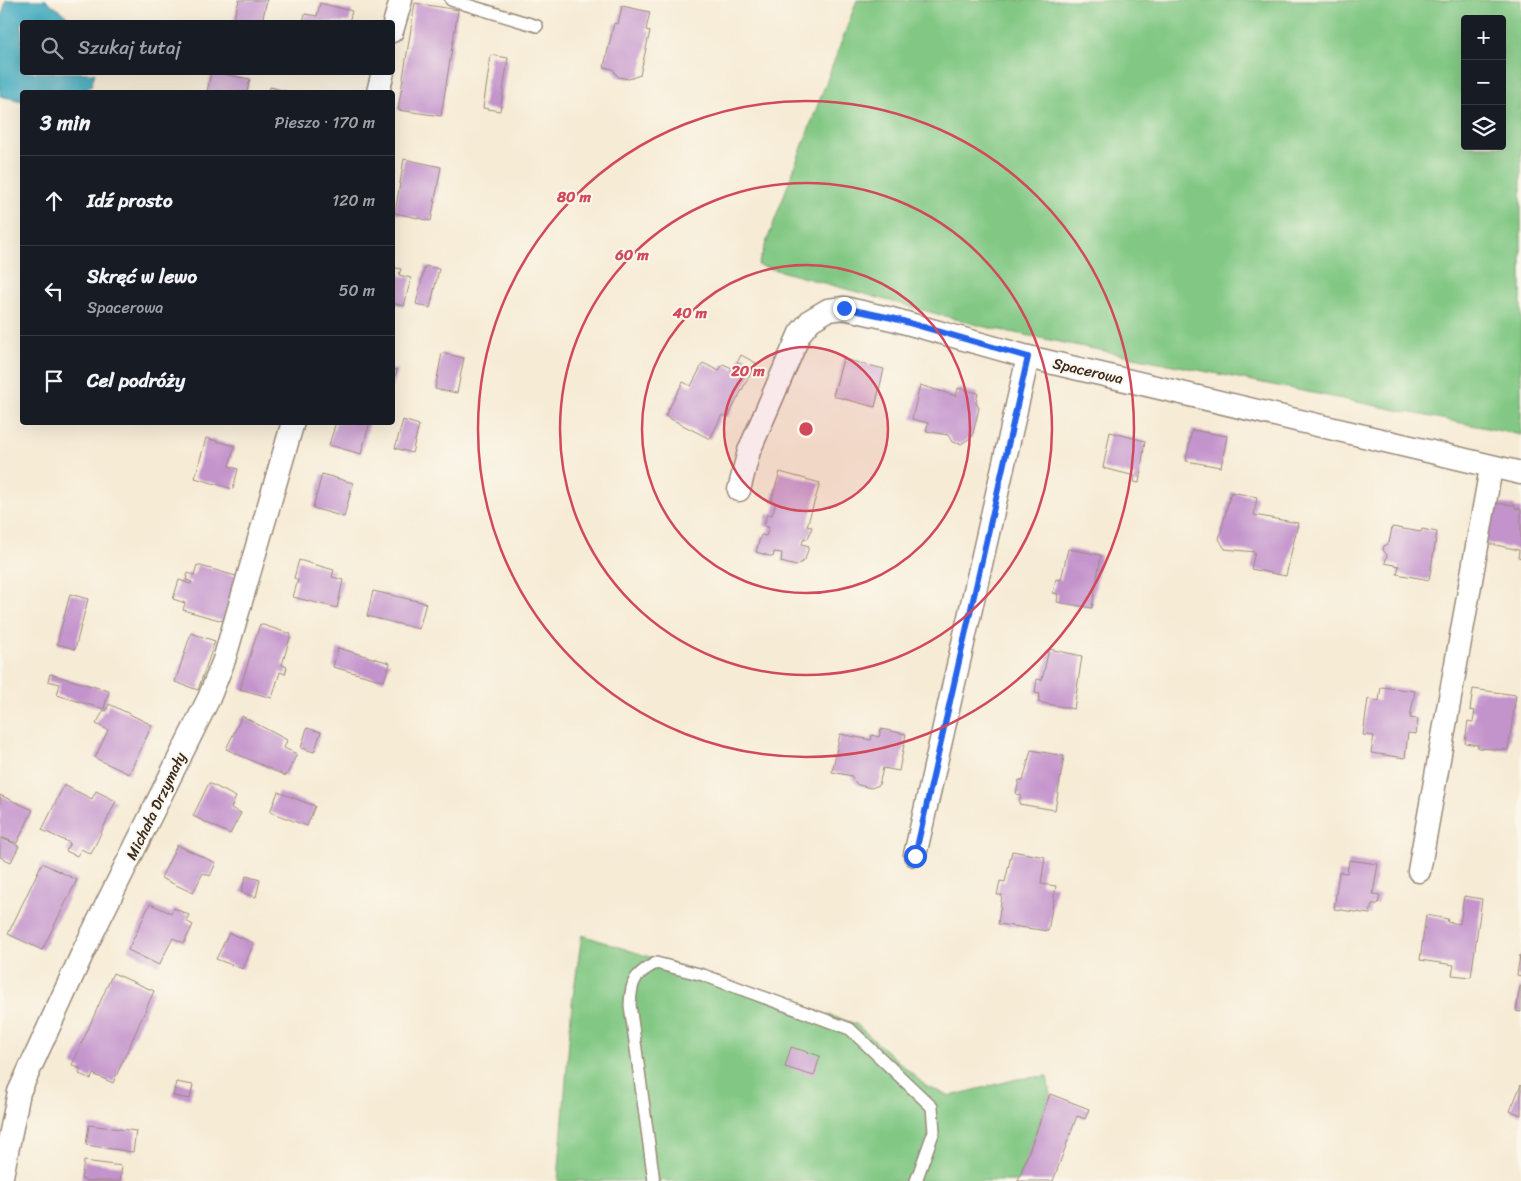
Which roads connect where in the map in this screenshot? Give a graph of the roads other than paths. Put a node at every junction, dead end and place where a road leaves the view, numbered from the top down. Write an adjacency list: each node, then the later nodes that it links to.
1 (401, 0): 3 (street)
2 (451, 0): 4 (lane)
3 (395, 21)
4 (537, 26)
5 (382, 75): 6 (street)
6 (378, 90)
7 (1028, 357): 9 (street, Spacerowa); 11 (street, Spacerowa); 12 (street)
8 (293, 425): 14 (street, Michała Drzymały)
9 (1491, 468): 10 (street, Spacerowa); 13 (street)
10 (1521, 473)
11 (739, 490)
12 (915, 856)
13 (1420, 871)
14 (1, 1181)
15 (654, 1181): 16 (lane)
16 (916, 1181)

